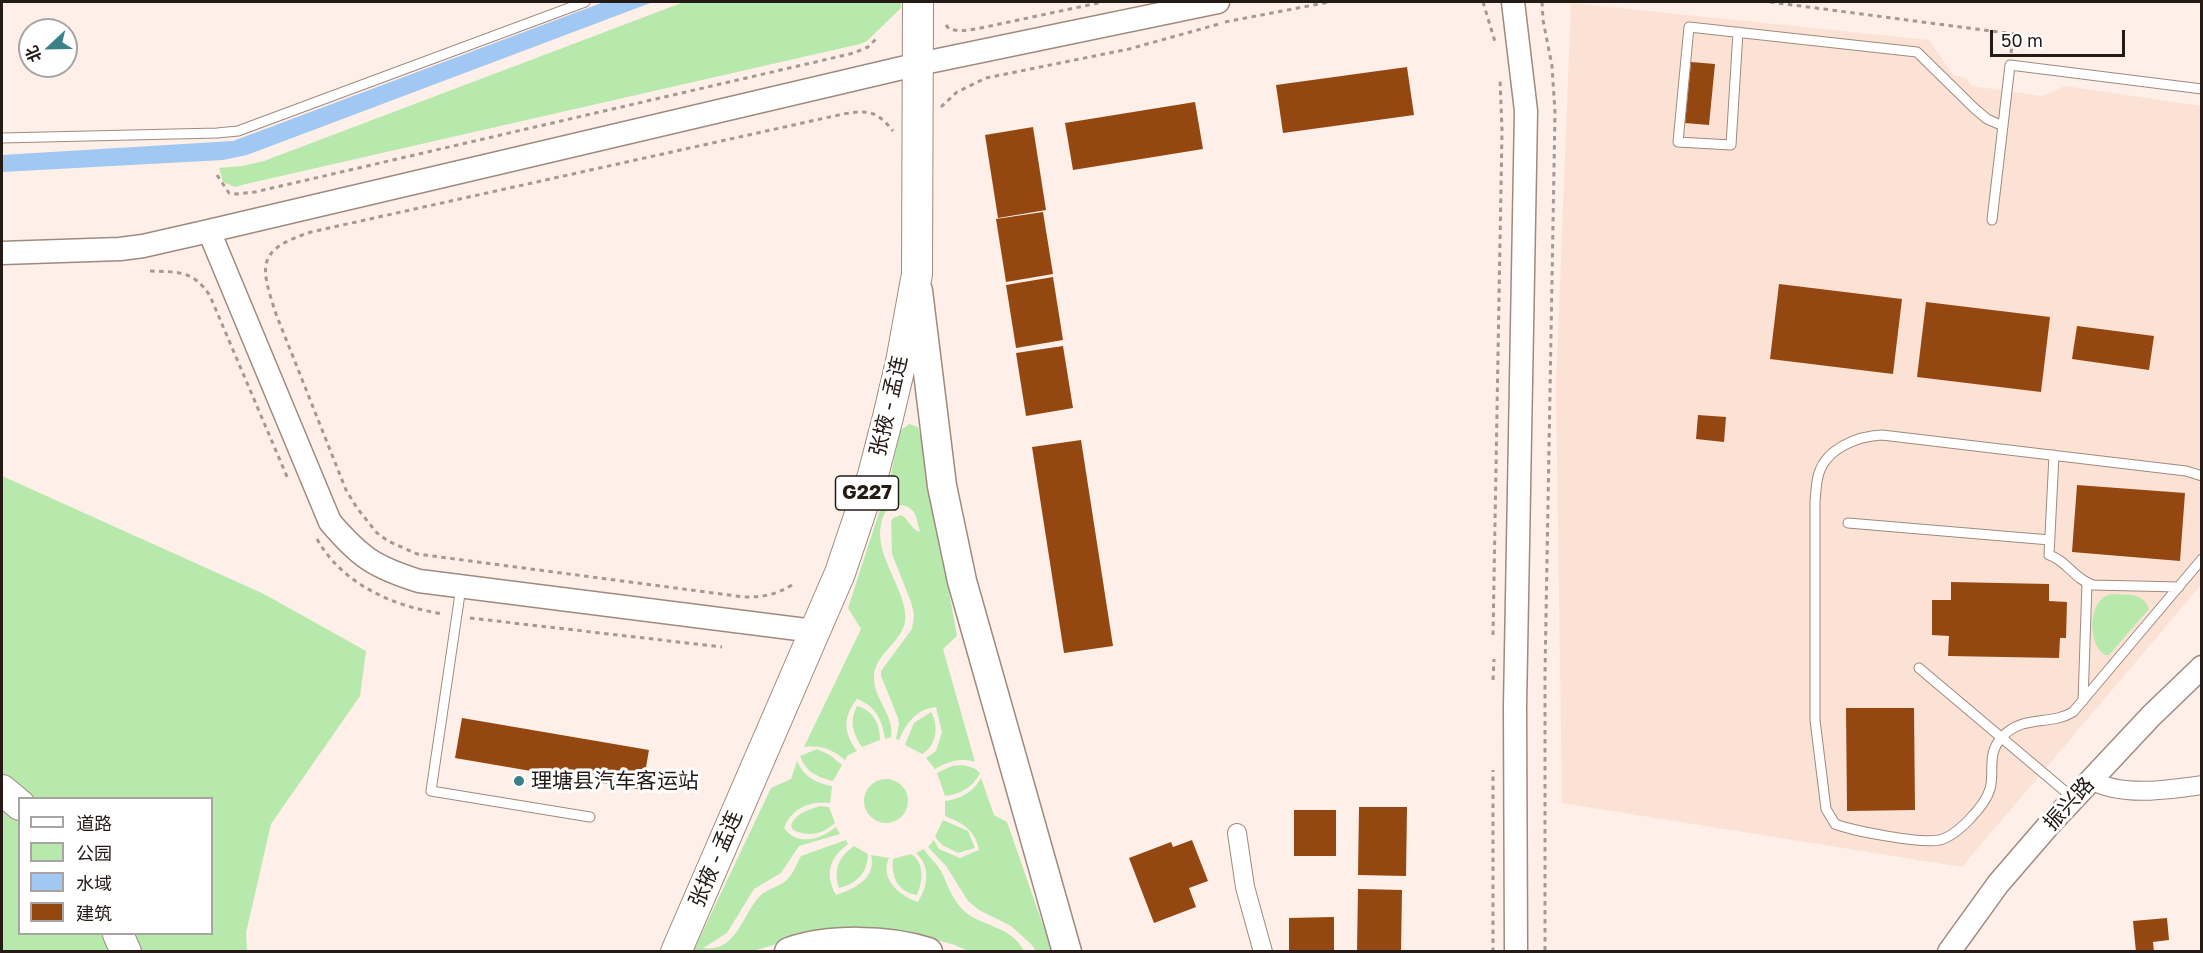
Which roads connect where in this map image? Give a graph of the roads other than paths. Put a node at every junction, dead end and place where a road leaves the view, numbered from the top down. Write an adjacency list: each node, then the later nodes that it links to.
1 (585, 2): 9 (lane)
2 (918, 2): 6 (highway, 张掖 - 孟连 / G227)
3 (1218, 2): 6 (street)
4 (1513, 2): 41 (street)
5 (1738, 32): 5 (lane); 8 (lane)
6 (919, 64): 11 (street); 13 (highway, 张掖 - 孟连 / G227)
7 (2202, 89): 8 (lane)
8 (2003, 126): 10 (lane)
9 (2, 138)
10 (1992, 220)
11 (209, 231): 12 (street); 21 (street)
12 (2, 253)
13 (916, 274): 22 (highway, 张掖 - 孟连 / G227); 39 (main road)
14 (2054, 455): 15 (lane); 17 (lane); 26 (lane)
15 (2202, 476)
16 (1848, 523): 17 (lane)
17 (2049, 540): 19 (lane)
18 (2202, 559): 20 (lane)
19 (2087, 583): 20 (lane); 25 (lane)
20 (2179, 586): 25 (lane)
21 (461, 587): 22 (street); 32 (lane)
22 (814, 631): 36 (highway, 张掖 - 孟连 / G227)
23 (2202, 667): 27 (street, 振兴路)
24 (1919, 668): 26 (lane)
25 (2083, 701): 26 (lane)
26 (2001, 737): 30 (lane)
27 (2091, 780): 28 (street); 30 (street, 振兴路)
28 (2202, 784)
29 (2, 790): 31 (highway)
30 (2073, 798): 42 (street, 振兴路)
31 (18, 803)
32 (590, 817)
33 (1238, 833): 40 (street)
34 (119, 935): 35 (highway)
35 (126, 951)
36 (675, 951)
37 (789, 951): 38 (main road)
38 (927, 951)
39 (1067, 951)
40 (1263, 951)
41 (1516, 951)
42 (1949, 951)

